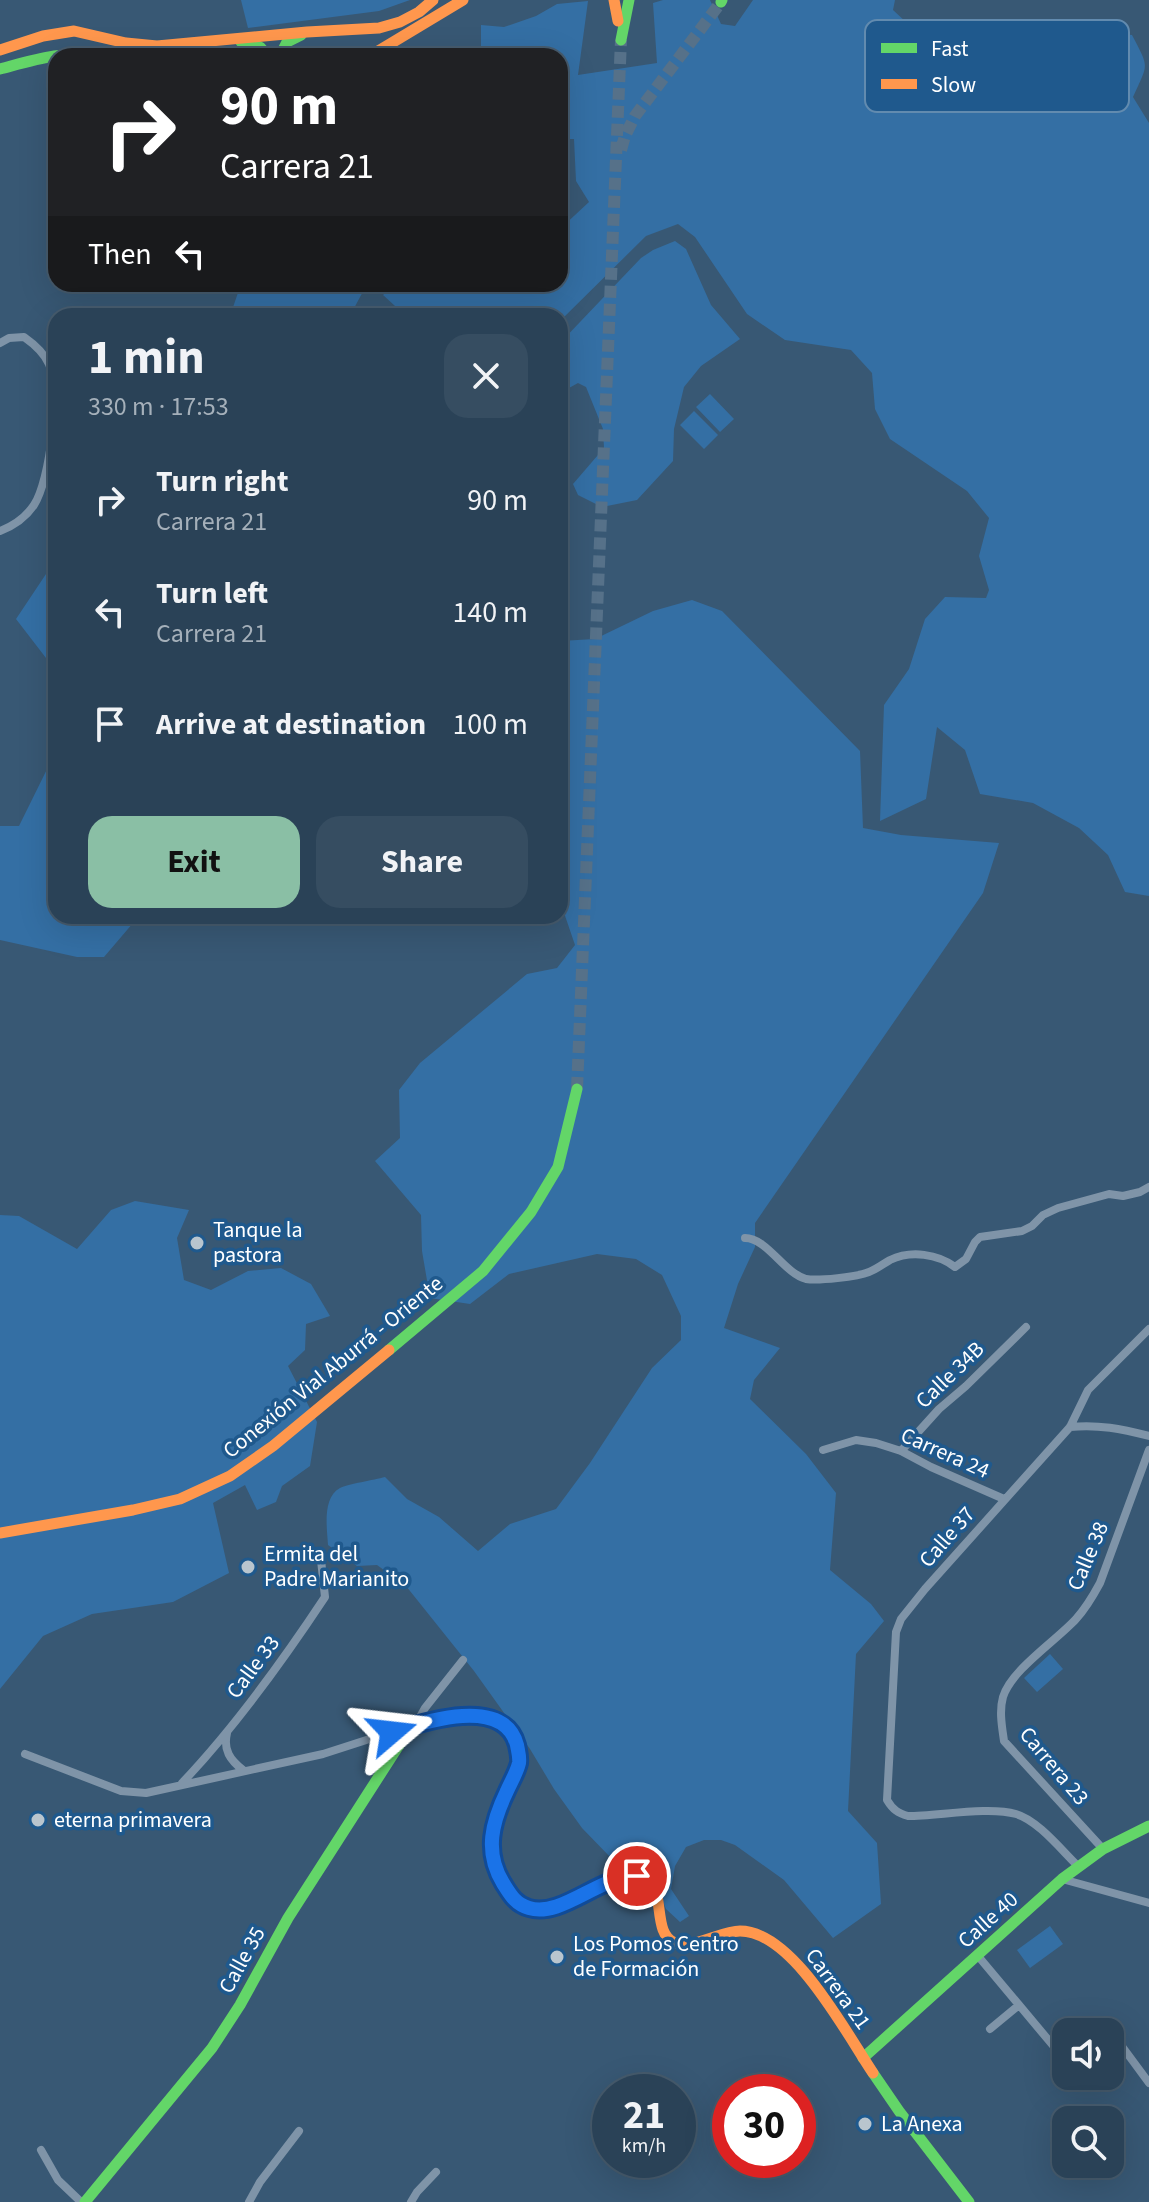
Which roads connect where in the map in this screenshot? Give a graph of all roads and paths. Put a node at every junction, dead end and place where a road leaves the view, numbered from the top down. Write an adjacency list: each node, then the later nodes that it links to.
1 (433, 0): 9 (street)
2 (450, 0): 7 (street)
3 (463, 0): 7 (street)
4 (614, 0): 8 (street)
5 (621, 0): 8 (street)
6 (629, 0): 8 (street)
7 (436, 16): 13 (street)
8 (618, 21)
9 (307, 32): 10 (street); 12 (street)
10 (221, 39): 11 (street); 14 (street)
11 (263, 48)
12 (282, 48)
13 (383, 48)
14 (0, 50)
15 (48, 55): 16 (street)
16 (0, 69)
17 (0, 343): 18 (street)
18 (48, 364)
19 (48, 458): 20 (street)
20 (0, 531)
21 (577, 1089): 32 (street, Conexión Vial Aburrá - Oriente)
22 (1149, 1187): 23 (street)
23 (745, 1238)
24 (1026, 1327): 30 (street, Calle 34B)
25 (1149, 1329): 26 (street, Calle 37)
26 (1070, 1427): 27 (street); 31 (street, Calle 37)
27 (1149, 1436)
28 (823, 1450): 30 (street, Carrera 24)
29 (1149, 1450): 35 (street, Calle 38)
30 (901, 1451): 31 (street, Carrera 24)
31 (1004, 1499): 43 (street, Calle 37)
32 (0, 1533)
33 (321, 1560): 37 (street, Calle 33)
34 (463, 1660): 36 (street)
35 (1003, 1695): 42 (street, Carrera 23)
36 (416, 1724): 39 (street); 51 (street, Carrera 21); 56 (street, Calle 35)
37 (229, 1729): 39 (street); 40 (street, Calle 33)
38 (25, 1754): 40 (street)
39 (243, 1770): 40 (street)
40 (181, 1784)
41 (1149, 1826): 42 (street, Calle 40)
42 (1103, 1849): 43 (street, Calle 40)
43 (1079, 1867): 44 (street, Calle 40)
44 (1062, 1879): 45 (street); 46 (street, Calle 40)
45 (1149, 1903)
46 (978, 1956): 47 (street); 51 (street, Calle 40)
47 (1019, 2005): 48 (street); 49 (street)
48 (990, 2029)
49 (1052, 2044)
50 (1124, 2049): 52 (street)
51 (863, 2058): 59 (street, Carrera 21)
52 (1149, 2083)
53 (299, 2131): 57 (street)
54 (41, 2150): 56 (street)
55 (436, 2172): 58 (street)
56 (83, 2202)
57 (249, 2202)
58 (411, 2202)
59 (969, 2202)

